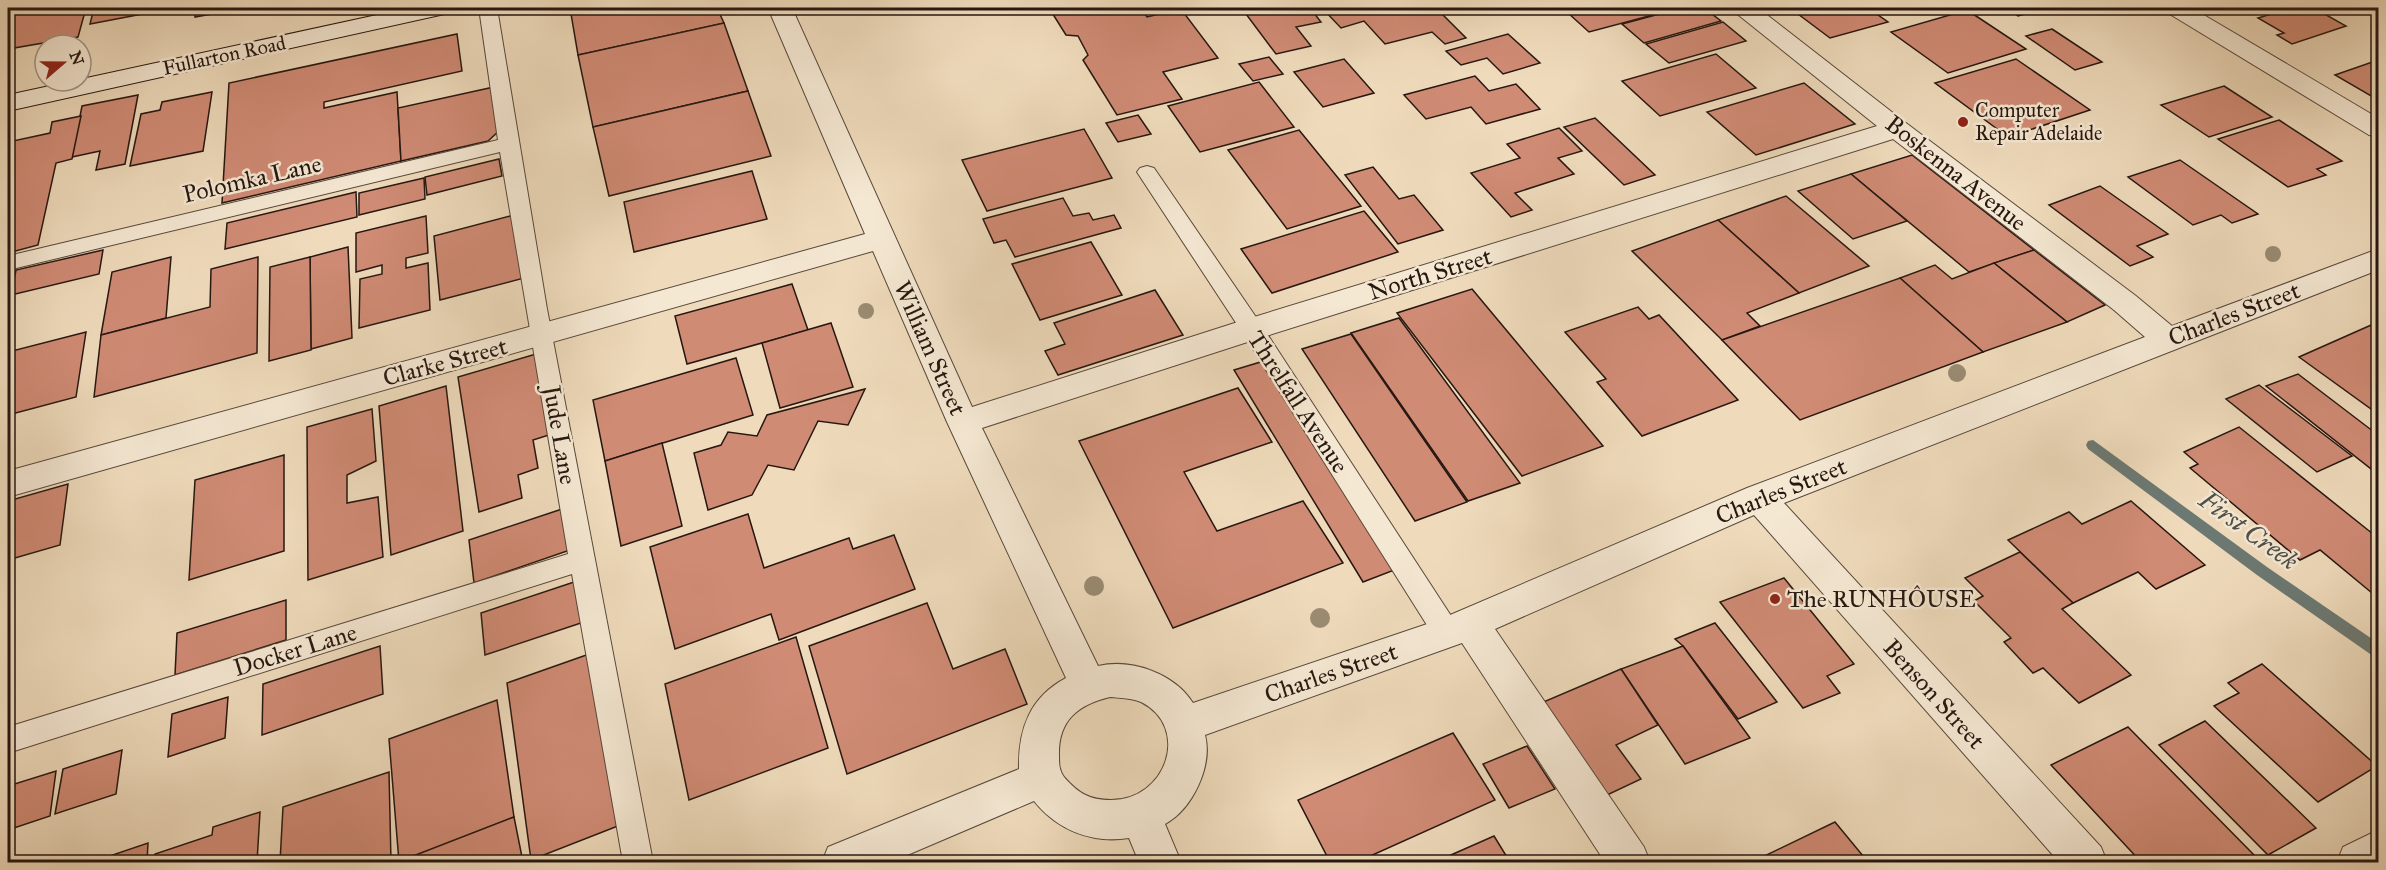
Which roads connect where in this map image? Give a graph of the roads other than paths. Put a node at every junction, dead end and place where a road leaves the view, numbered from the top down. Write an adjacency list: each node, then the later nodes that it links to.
1 (440, 8): 6 (street, Fullarton Road)
2 (488, 8): 9 (lane, Jude Lane)
3 (780, 8): 11 (street, William Street)
4 (1744, 8): 7 (street, Boskenna Avenue)
5 (2176, 8): 8 (street)
6 (8, 103)
7 (1897, 129): 14 (street, North Street); 16 (street, Boskenna Avenue)
8 (2379, 129)
9 (508, 144): 13 (lane, Polomka Lane); 15 (lane, Jude Lane)
10 (1147, 172): 14 (lane, Threlfall Avenue)
11 (882, 239): 15 (street, Clarke Street); 17 (street, William Street)
12 (2379, 259): 16 (street, Charles Street)
13 (8, 263)
14 (1252, 329): 17 (street, North Street); 21 (lane, Threlfall Avenue)
15 (542, 336): 18 (street, Clarke Street); 20 (lane, Jude Lane)
16 (2167, 339): 19 (street, Charles Street)
17 (963, 422): 22 (street, William Street)
18 (8, 484)
19 (1759, 498): 21 (street, Charles Street); 31 (street, Benson Street)
20 (583, 560): 24 (lane, Docker Lane); 27 (lane, Jude Lane)
21 (1458, 627): 23 (street, Charles Street); 30 (street, Threlfall Avenue)
22 (1088, 684): 23 (street); 25 (street)
23 (1185, 724): 26 (street)
24 (8, 740)
25 (1041, 778): 26 (street); 28 (street)
26 (1141, 815): 29 (street)
27 (638, 862)
28 (843, 862)
29 (1160, 862)
30 (1629, 862)
31 (2086, 862)

